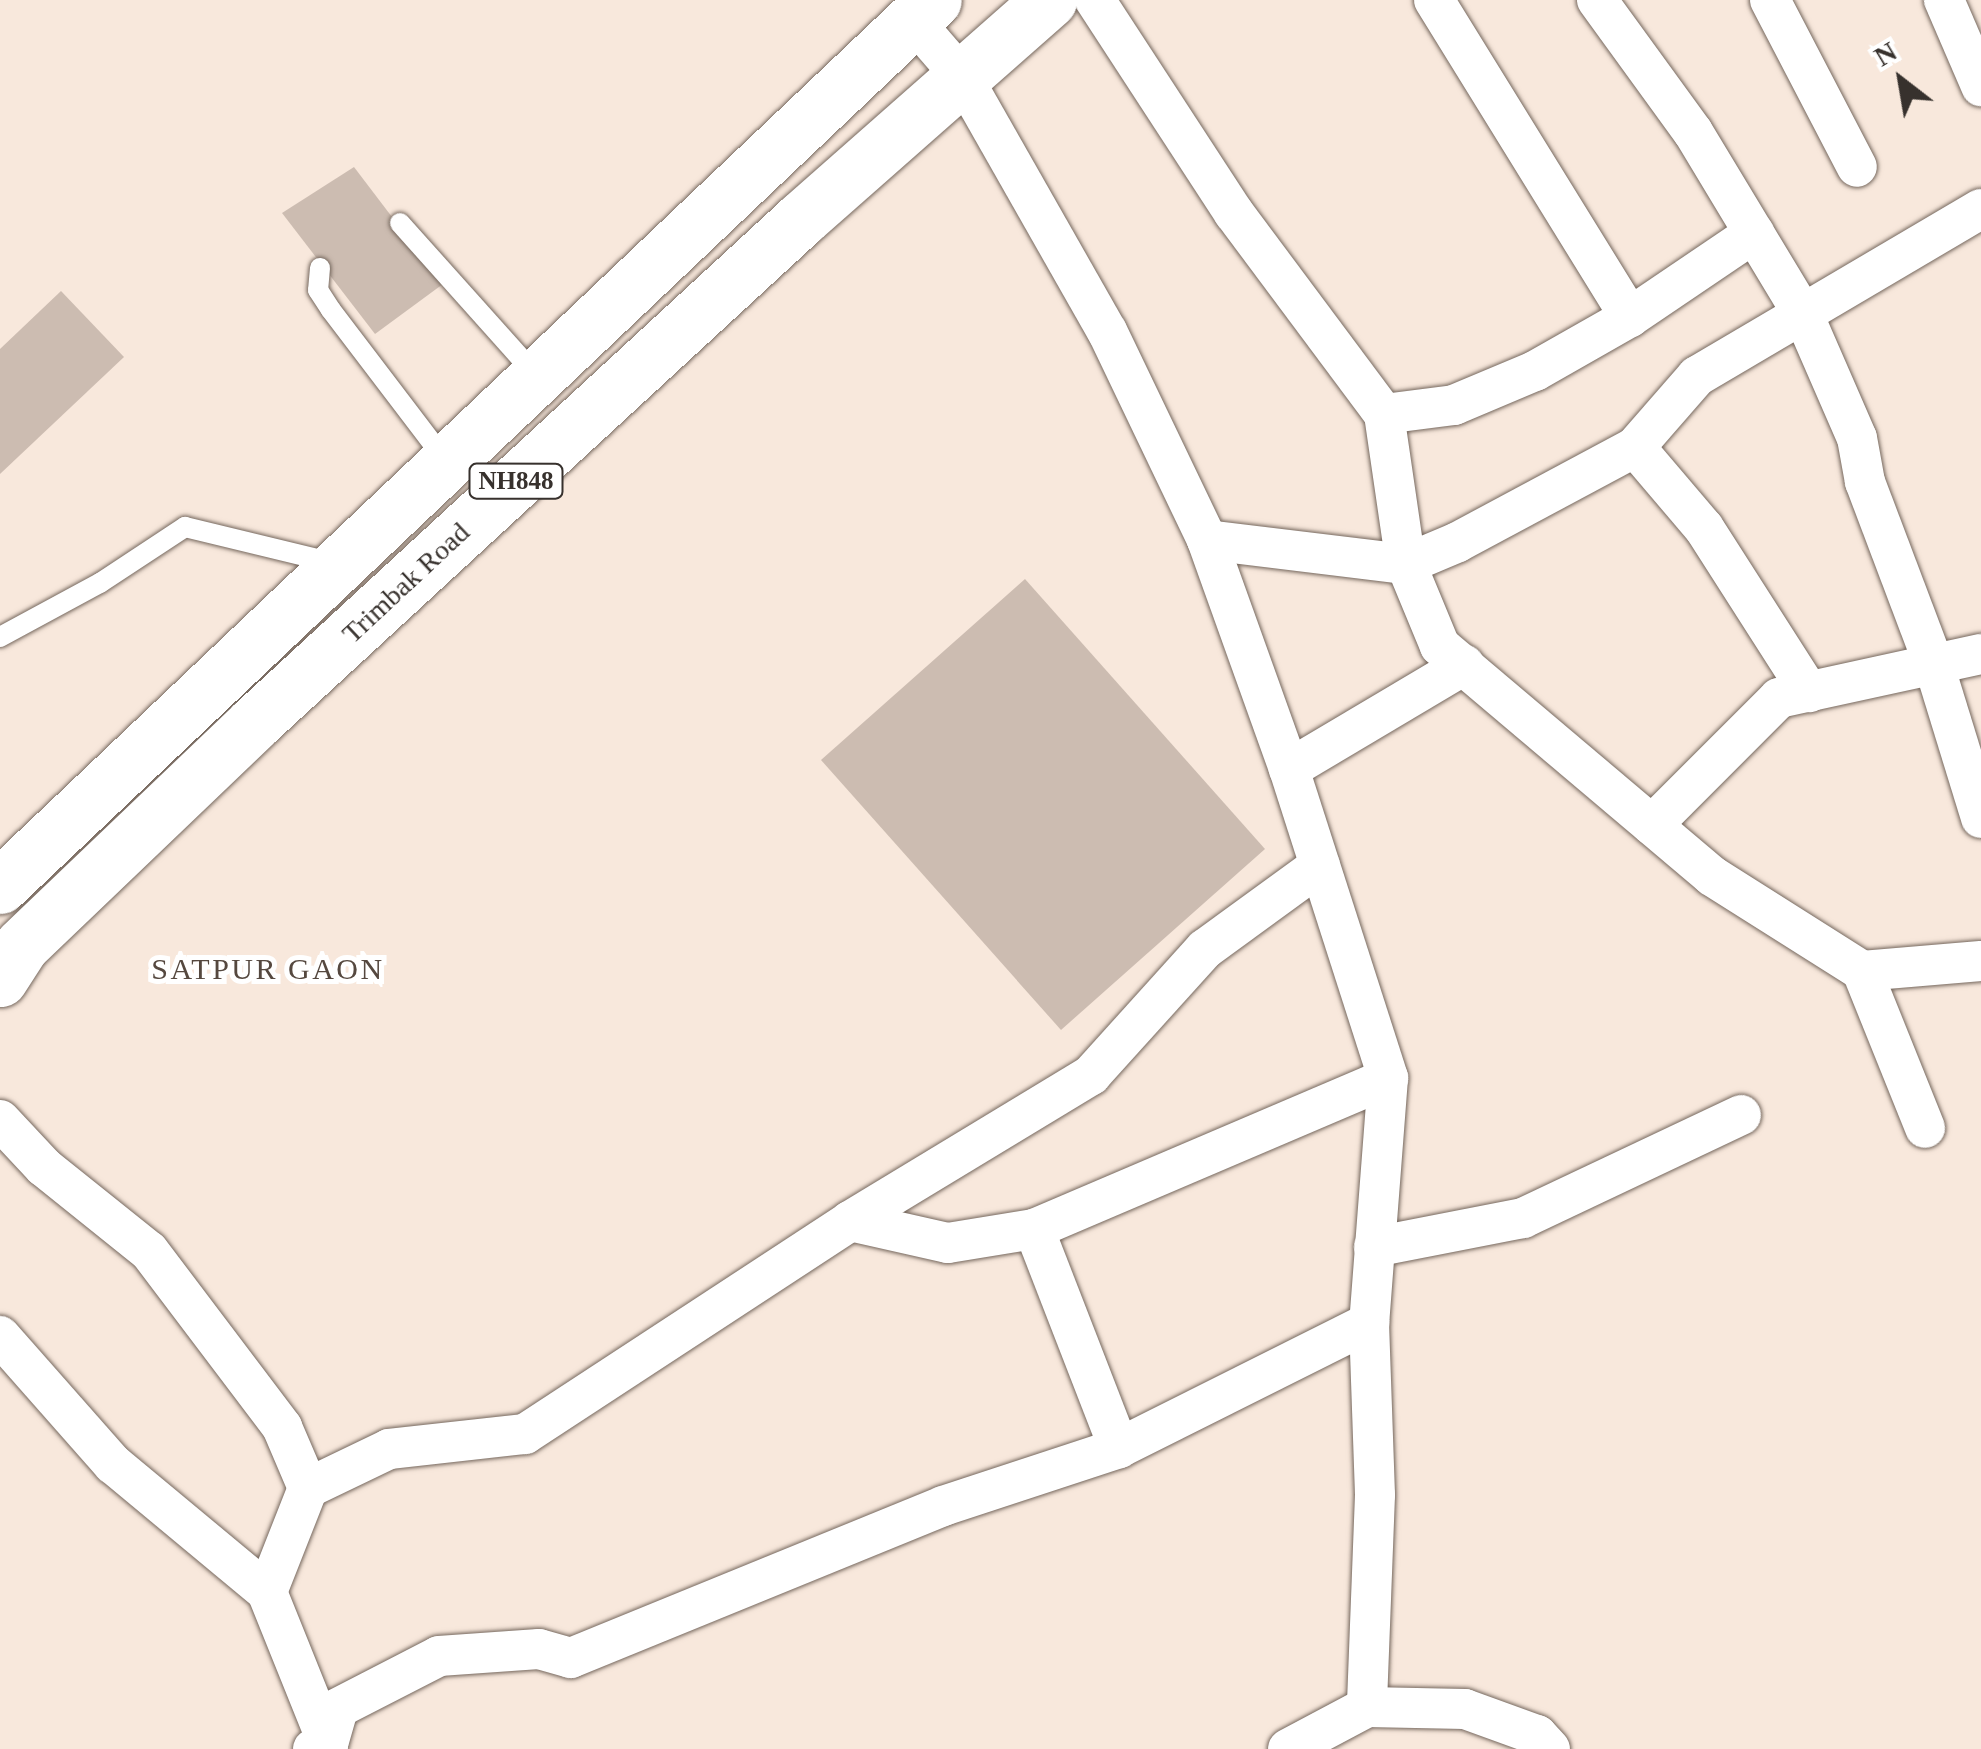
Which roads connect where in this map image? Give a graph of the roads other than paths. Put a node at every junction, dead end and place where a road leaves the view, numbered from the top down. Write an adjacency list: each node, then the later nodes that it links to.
1 (1049, 0): 8 (highway, Trimbak Road / NH848)
2 (1095, 0): 18 (street)
3 (1434, 0): 16 (street)
4 (1597, 0): 13 (street)
5 (1770, 0): 10 (street)
6 (1944, 0): 9 (street)
7 (923, 9): 8 (street); 17 (highway, Trimbak Road / NH848)
8 (964, 78): 21 (street); 38 (highway, Trimbak Road / NH848)
9 (1981, 86)
10 (1858, 166)
11 (1981, 209): 15 (street)
12 (400, 224): 17 (lane)
13 (1754, 233): 15 (street); 16 (street)
14 (320, 268): 20 (lane)
15 (1803, 314): 19 (street); 27 (street)
16 (1630, 317): 18 (street)
17 (538, 377): 20 (highway, Trimbak Road / NH848)
18 (1384, 414): 22 (street)
19 (1636, 447): 22 (street); 28 (street)
20 (448, 463): 23 (highway, Trimbak Road / NH848)
21 (1207, 540): 22 (street); 29 (street)
22 (1406, 564): 26 (street)
23 (342, 565): 24 (lane); 30 (highway, Trimbak Road / NH848)
24 (0, 636)
25 (1981, 654): 27 (street)
26 (1464, 665): 29 (street); 32 (street)
27 (1934, 665): 28 (street); 31 (street)
28 (1809, 692): 32 (street)
29 (1289, 769): 34 (street)
30 (79, 809): 33 (highway); 35 (highway, Trimbak Road)
31 (1981, 818)
32 (1652, 825): 37 (street)
33 (0, 829)
34 (1320, 865): 39 (street); 43 (street)
35 (0, 886)
36 (1981, 962): 37 (street)
37 (1862, 971): 42 (street)
38 (0, 979)
39 (1388, 1078): 44 (street); 45 (street)
40 (1740, 1115): 45 (street)
41 (0, 1120): 49 (street)
42 (1925, 1128)
43 (850, 1221): 44 (street); 49 (street)
44 (1034, 1230): 48 (street)
45 (1374, 1247): 46 (street)
46 (1368, 1323): 48 (street); 51 (street)
47 (0, 1336): 50 (street)
48 (1119, 1448): 52 (street)
49 (308, 1488): 50 (street)
50 (267, 1592): 52 (street)
51 (1367, 1706): 53 (street); 54 (street)
52 (320, 1746)
53 (1288, 1749)
54 (1550, 1749)

